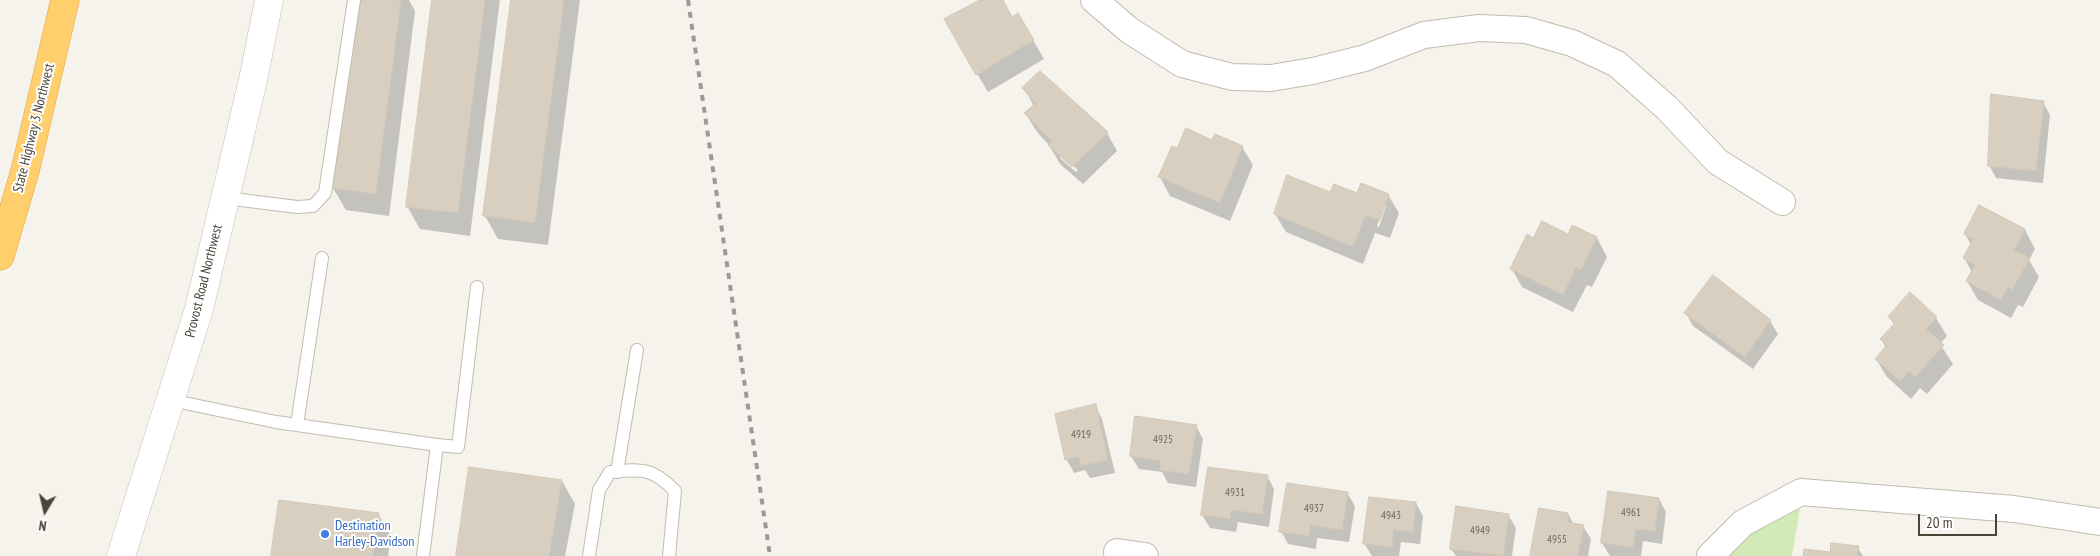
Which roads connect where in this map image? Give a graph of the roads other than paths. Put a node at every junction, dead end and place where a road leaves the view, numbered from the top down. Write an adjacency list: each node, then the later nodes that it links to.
1 (65, 0): 7 (highway, State Highway 3 Northwest)
2 (269, 0): 5 (street, Provost Road Northwest)
3 (354, 0): 5 (lane)
4 (1094, 0): 6 (street)
5 (225, 198): 11 (street, Provost Road Northwest)
6 (1782, 202)
7 (0, 256)
8 (322, 258): 12 (lane)
9 (478, 287): 13 (lane)
10 (637, 350): 14 (lane)
11 (170, 400): 12 (lane); 17 (street, Provost Road Northwest)
12 (297, 425): 13 (lane)
13 (437, 444): 18 (lane)
14 (617, 472): 19 (lane); 20 (lane)
15 (2100, 522): 22 (street)
16 (1117, 552): 21 (street)
17 (121, 556)
18 (423, 556)
19 (589, 556)
20 (668, 556)
21 (1145, 556)
22 (1710, 556)

